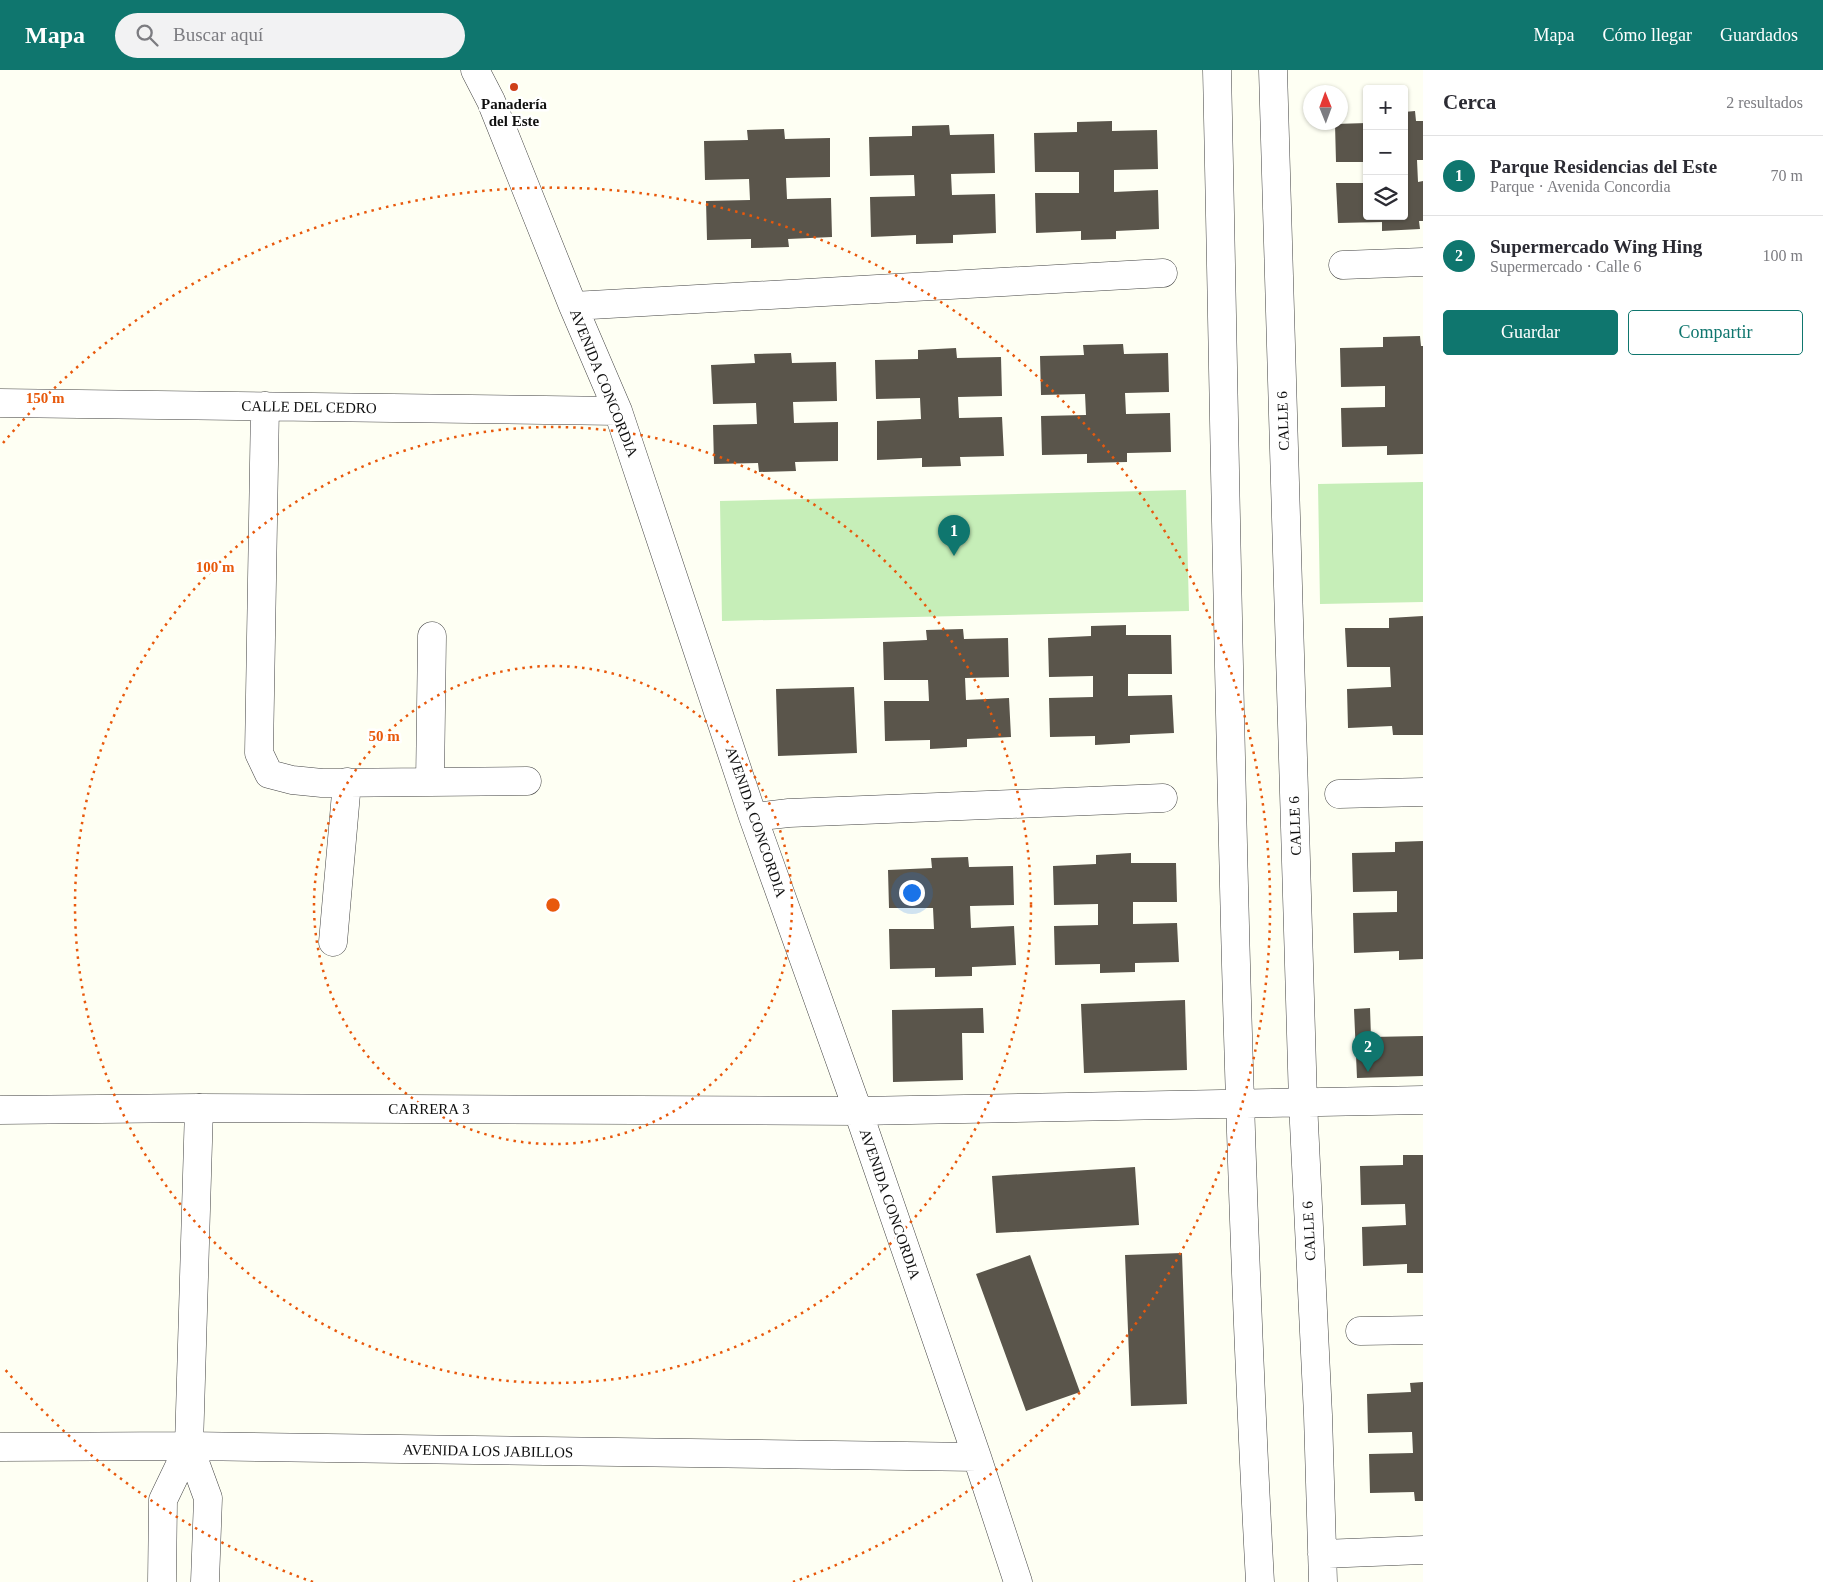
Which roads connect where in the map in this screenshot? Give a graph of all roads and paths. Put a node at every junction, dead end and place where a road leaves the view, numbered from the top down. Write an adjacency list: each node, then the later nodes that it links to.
1 (475, 70): 7 (street, AVENIDA CONCORDIA)
2 (1217, 70): 22 (street)
3 (1273, 70): 21 (street, CALLE 6)
4 (1423, 262): 5 (street)
5 (1343, 265)
6 (1163, 273): 7 (street)
7 (573, 306): 10 (street, AVENIDA CONCORDIA)
8 (0, 403): 9 (street, CALLE DEL CEDRO)
9 (265, 406): 10 (street, CALLE DEL CEDRO); 13 (street)
10 (618, 411): 18 (street, AVENIDA CONCORDIA)
11 (432, 636): 14 (street)
12 (527, 781): 14 (street)
13 (347, 782): 14 (street); 19 (street)
14 (430, 782)
15 (1423, 792): 16 (street)
16 (1339, 794)
17 (1163, 798): 18 (street)
18 (753, 817): 25 (street, AVENIDA CONCORDIA)
19 (333, 942)
20 (1423, 1100): 21 (street, CARRERA 3)
21 (1303, 1102): 22 (street, CARRERA 3); 32 (street, CALLE 6)
22 (1240, 1104): 25 (street, CARRERA 3); 36 (street)
23 (199, 1108): 24 (street, CARRERA 3); 25 (street, CARRERA 3); 28 (street)
24 (0, 1110)
25 (858, 1111): 30 (street, AVENIDA CONCORDIA)
26 (1423, 1330): 27 (street)
27 (1360, 1331)
28 (189, 1446): 29 (street, AVENIDA LOS JABILLOS); 30 (street, AVENIDA LOS JABILLOS); 33 (street); 34 (street)
29 (0, 1447)
30 (977, 1457): 35 (street, AVENIDA CONCORDIA)
31 (1423, 1550): 32 (street)
32 (1322, 1554): 37 (street, CALLE 6)
33 (162, 1582)
34 (205, 1582)
35 (1018, 1582)
36 (1260, 1582)
37 (1323, 1582)

